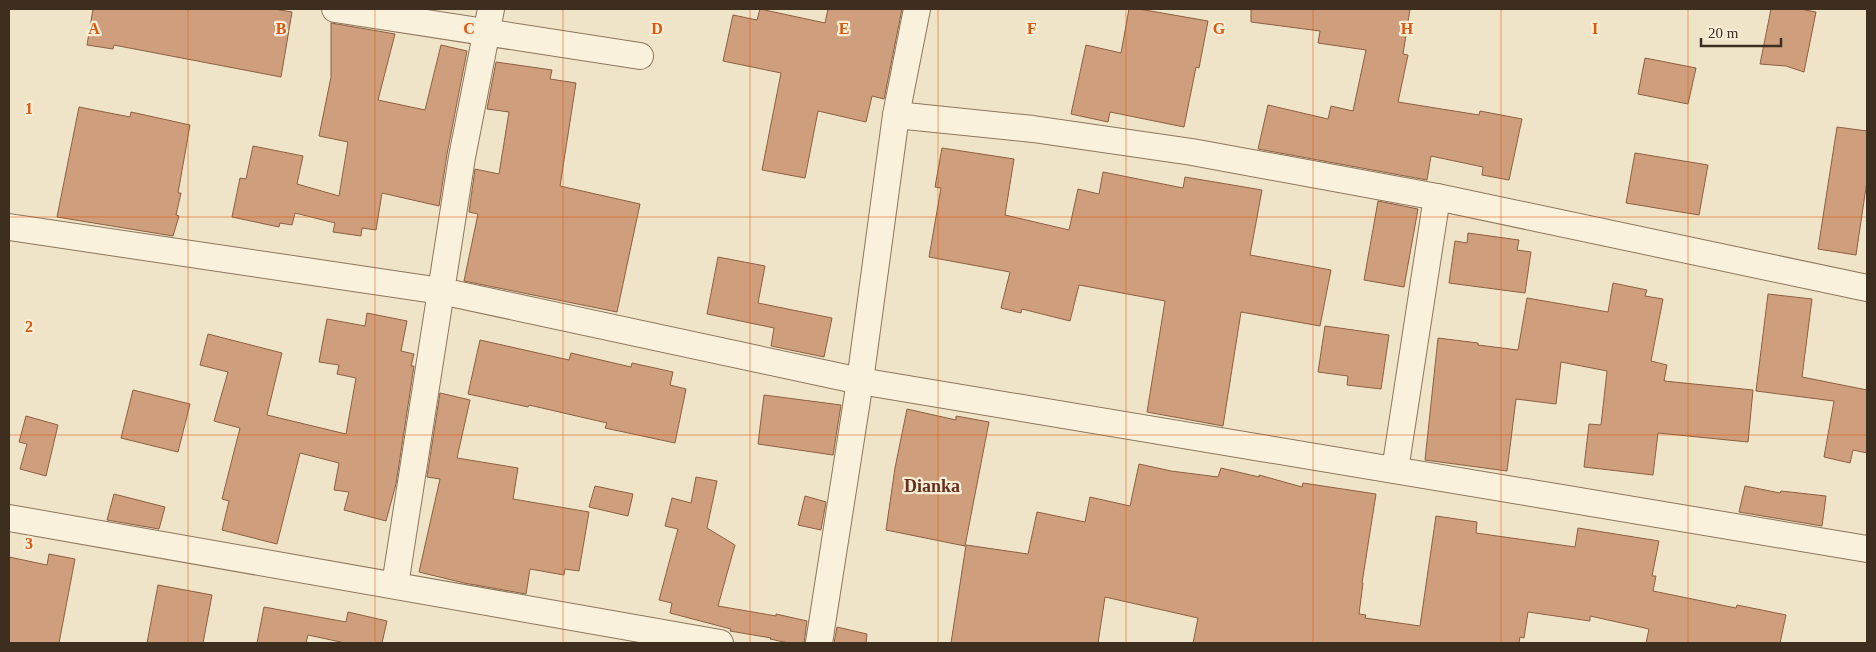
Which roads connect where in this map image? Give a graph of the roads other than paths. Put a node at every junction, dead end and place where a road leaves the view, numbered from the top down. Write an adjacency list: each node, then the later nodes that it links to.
1 (335, 9): 3 (street)
2 (917, 9): 5 (street)
3 (488, 21): 4 (street); 9 (street)
4 (640, 56)
5 (896, 115): 6 (street); 10 (street)
6 (1437, 196): 8 (street); 11 (street)
7 (9, 227): 9 (street)
8 (1867, 288)
9 (441, 291): 10 (street); 14 (street)
10 (860, 381): 11 (street); 16 (street)
11 (1395, 470): 13 (street)
12 (9, 518): 14 (street)
13 (1867, 549)
14 (395, 585): 15 (street)
15 (720, 643)
16 (819, 643)

